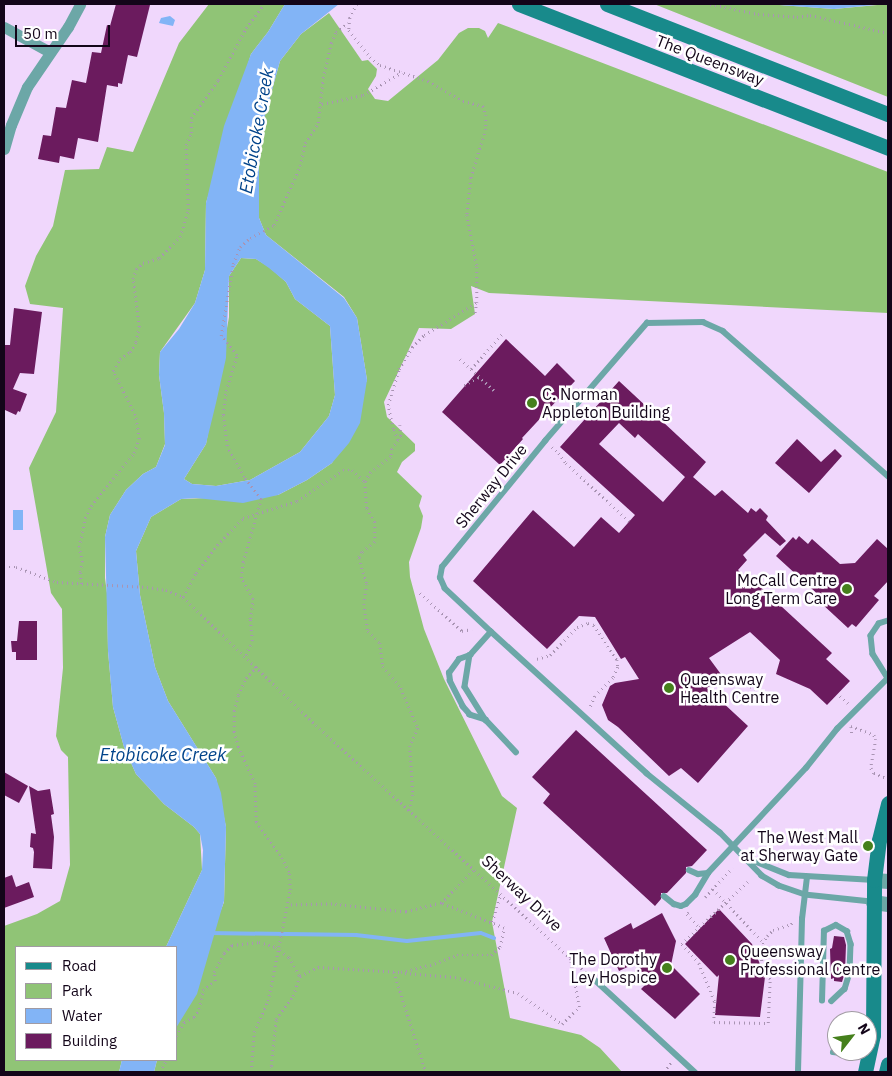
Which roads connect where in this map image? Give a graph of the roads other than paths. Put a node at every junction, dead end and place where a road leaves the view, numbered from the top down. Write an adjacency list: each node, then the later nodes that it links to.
1 (80, 4): 5 (street)
2 (519, 4): 7 (main road, The Queensway)
3 (607, 4): 6 (main road, The Queensway)
4 (4, 27): 5 (street)
5 (50, 52): 8 (street)
6 (888, 114)
7 (888, 148)
8 (4, 150)
9 (888, 476): 11 (lane, Sherway Drive)
10 (888, 621): 13 (lane)
11 (491, 632): 12 (lane); 17 (lane, Sherway Drive)
12 (470, 654): 14 (lane); 14 (lane)
13 (888, 678): 17 (lane)
14 (486, 720): 15 (lane)
15 (516, 752)
16 (888, 802): 22 (main road)
17 (734, 845): 18 (lane, Sherway Drive); 20 (lane)
18 (747, 858): 21 (lane, Sherway Drive); 23 (lane, Sherway Drive)
19 (689, 870): 20 (lane)
20 (708, 873): 24 (lane)
21 (808, 877): 22 (lane, Sherway Drive); 23 (lane)
22 (881, 881): 25 (main road)
23 (805, 894): 25 (lane, Sherway Drive); 32 (lane)
24 (664, 896)
25 (881, 903): 29 (main road)
26 (593, 978): 31 (lane)
27 (822, 1001): 28 (lane)
28 (832, 1001)
29 (874, 1011)
30 (888, 1064): 33 (main road)
31 (695, 1072)
32 (798, 1072)
33 (886, 1072)

